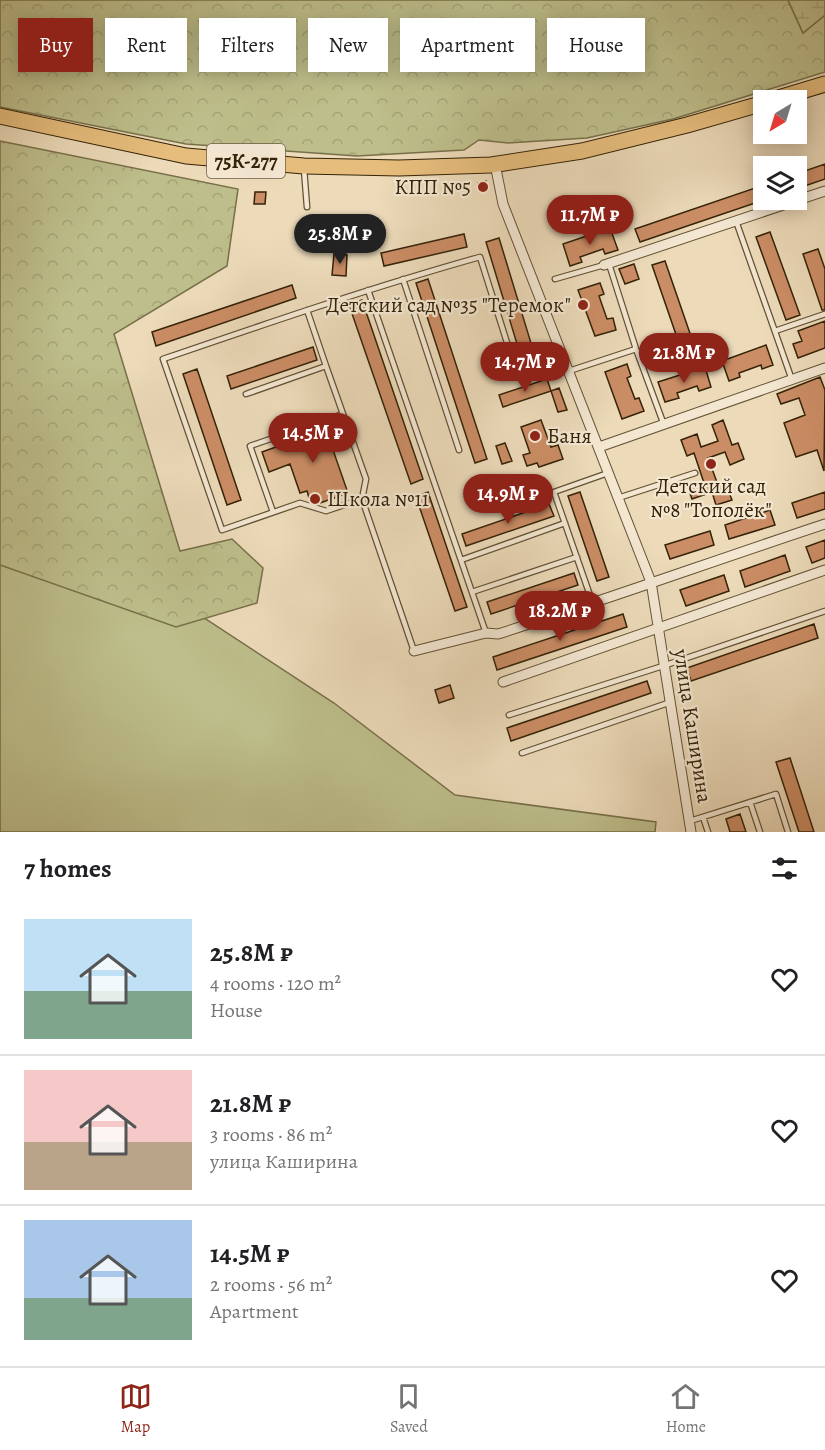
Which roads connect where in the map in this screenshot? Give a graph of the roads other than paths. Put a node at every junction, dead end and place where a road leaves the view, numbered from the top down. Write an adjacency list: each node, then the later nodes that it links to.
1 (825, 84): 2 (main road)
2 (805, 90)
3 (753, 106): 5 (main road, 75К-277)
4 (0, 116): 6 (main road, 75К-277)
5 (495, 164): 6 (main road, 75К-277); 18 (street, улица Каширина)
6 (304, 166): 8 (lane)
7 (825, 191): 9 (street)
8 (307, 207)
9 (736, 221): 10 (street); 16 (lane)
10 (606, 265): 12 (lane); 17 (lane)
11 (403, 279): 13 (lane); 18 (lane); 27 (lane)
12 (555, 279)
13 (368, 290): 14 (lane); 36 (lane)
14 (307, 310): 19 (lane); 32 (lane)
15 (825, 314): 16 (lane)
16 (775, 331): 22 (lane)
17 (636, 349): 21 (lane); 25 (lane)
18 (562, 354): 21 (street, улица Каширина)
19 (326, 366): 23 (lane); 24 (lane)
20 (825, 369): 22 (street)
21 (568, 371): 26 (street, улица Каширина)
22 (792, 380): 25 (street)
23 (246, 394)
24 (343, 414): 31 (lane); 32 (lane)
25 (664, 425): 26 (street)
26 (599, 447): 28 (street, улица Каширина)
27 (459, 450)
28 (609, 472): 30 (street, улица Каширина); 33 (lane)
29 (695, 473): 30 (lane)
30 (618, 498): 38 (street, улица Каширина)
31 (362, 499): 32 (lane); 44 (lane)
32 (273, 512)
33 (565, 523): 35 (lane); 36 (lane)
34 (825, 524): 38 (street)
35 (577, 557): 39 (lane); 40 (lane)
36 (461, 560): 39 (lane)
37 (825, 570): 42 (street, улица Каширина)
38 (651, 582): 40 (street); 42 (street, улица Каширина)
39 (472, 592): 43 (lane)
40 (593, 604): 43 (street)
41 (825, 612): 45 (lane)
42 (660, 626): 45 (street, улица Каширина); 46 (street, улица Каширина)
43 (486, 633): 44 (street)
44 (414, 651)
45 (666, 666): 47 (street, улица Каширина); 48 (lane)
46 (503, 682)
47 (671, 702): 49 (lane); 52 (street, улица Каширина)
48 (509, 715)
49 (522, 753)
50 (750, 802): 51 (lane); 55 (lane); 56 (lane)
51 (703, 817): 52 (lane); 54 (lane)
52 (690, 821): 53 (street, улица Каширина)
53 (691, 832)
54 (708, 832)
55 (760, 832)
56 (788, 832)

